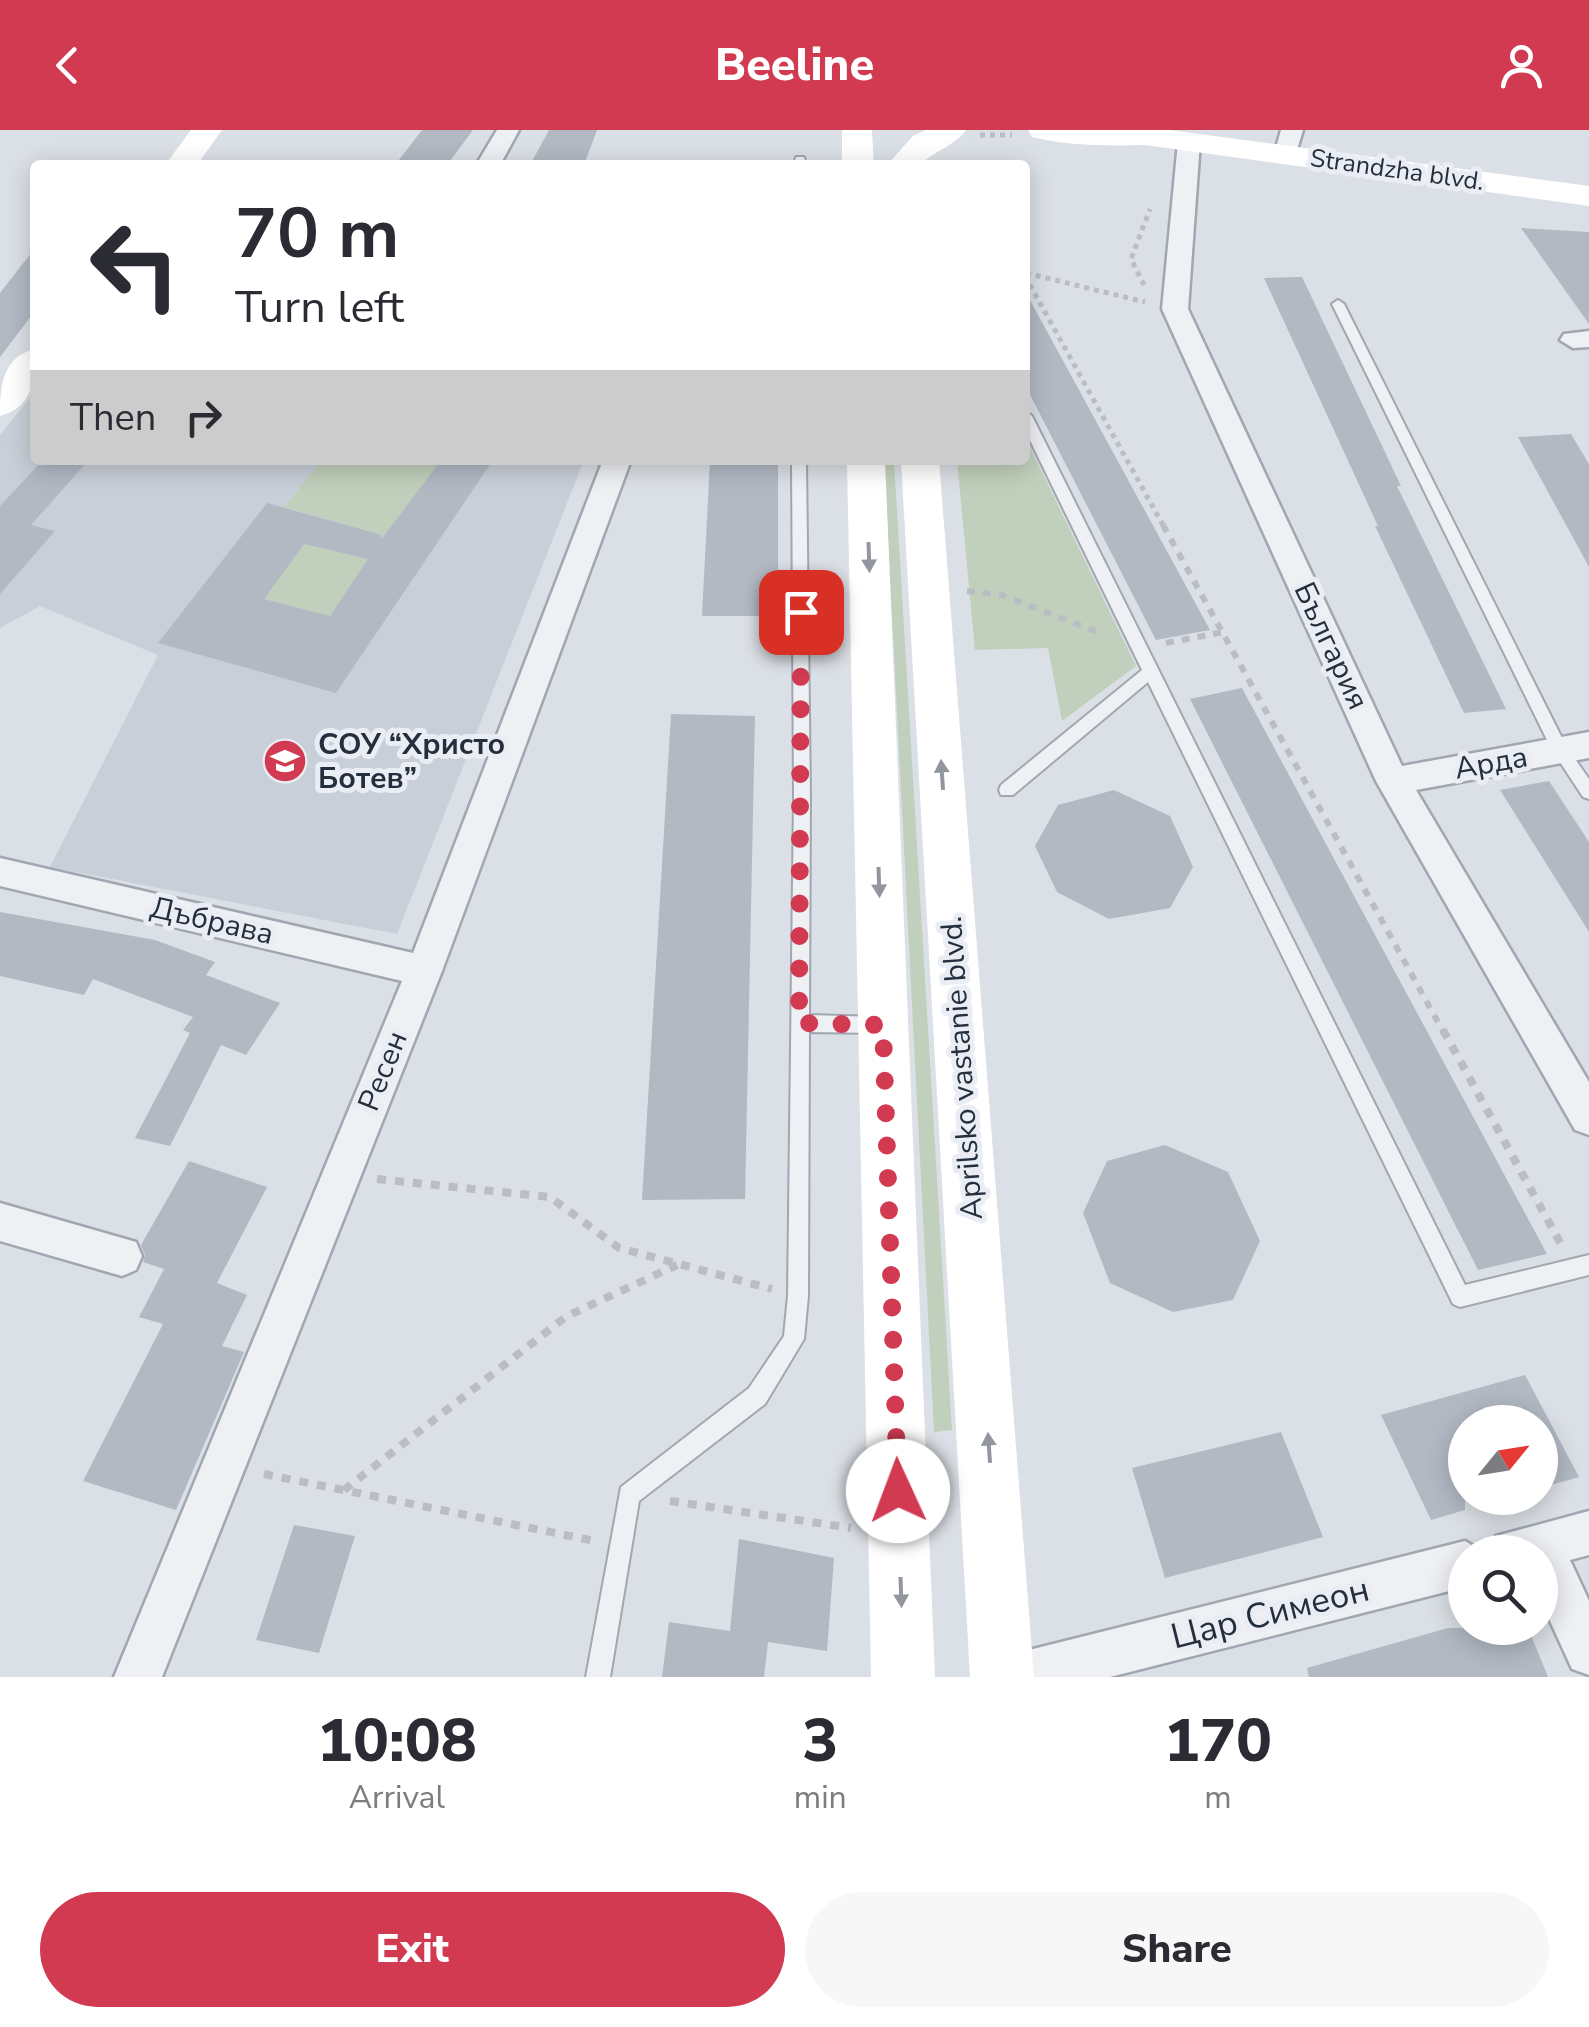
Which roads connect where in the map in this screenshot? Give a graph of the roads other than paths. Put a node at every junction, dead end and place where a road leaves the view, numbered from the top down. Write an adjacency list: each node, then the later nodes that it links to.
1 (207, 130): 10 (street)
2 (508, 130): 11 (street)
3 (856, 130): 12 (street)
4 (896, 130): 13 (street)
5 (951, 130): 14 (street)
6 (1043, 130): 7 (street, Strandzha blvd.)
7 (1134, 133): 8 (street, Strandzha blvd.)
8 (1189, 142): 9 (street, Strandzha blvd.); 26 (street, България)
9 (1289, 142): 15 (street, Strandzha blvd.)
10 (184, 160)
11 (491, 160)
12 (858, 160)
13 (900, 160)
14 (906, 160)
15 (1589, 196)
16 (1338, 304): 25 (lane)
17 (30, 366): 18 (street)
18 (0, 404)
19 (1030, 426): 24 (lane)
20 (615, 465): 30 (street, Ресен)
21 (799, 465): 31 (lane)
22 (866, 465): 32 (street, one-way to 32)
23 (920, 465): 45 (street, Aprilsko vastanie blvd., one-way to 23)
24 (1150, 672): 27 (lane); 36 (lane)
25 (1575, 748): 26 (street, Арда); 28 (lane)
26 (1393, 780): 33 (street, България)
27 (1008, 790)
28 (1589, 792)
29 (0, 872): 30 (street, Дъбрава)
30 (424, 970): 42 (street, Ресен)
31 (799, 1023): 32 (lane); 43 (lane)
32 (883, 1025): 44 (street, one-way to 44)
33 (1589, 1118)
34 (0, 1222): 35 (street)
35 (122, 1256)
36 (1582, 1267)
37 (1589, 1533): 38 (street)
38 (1558, 1541)
39 (1448, 1568): 46 (street, Цар Симеон)
40 (1558, 1601): 41 (street)
41 (1589, 1652)
42 (138, 1677)
43 (598, 1677)
44 (904, 1677)
45 (1002, 1677)
46 (1017, 1677)

